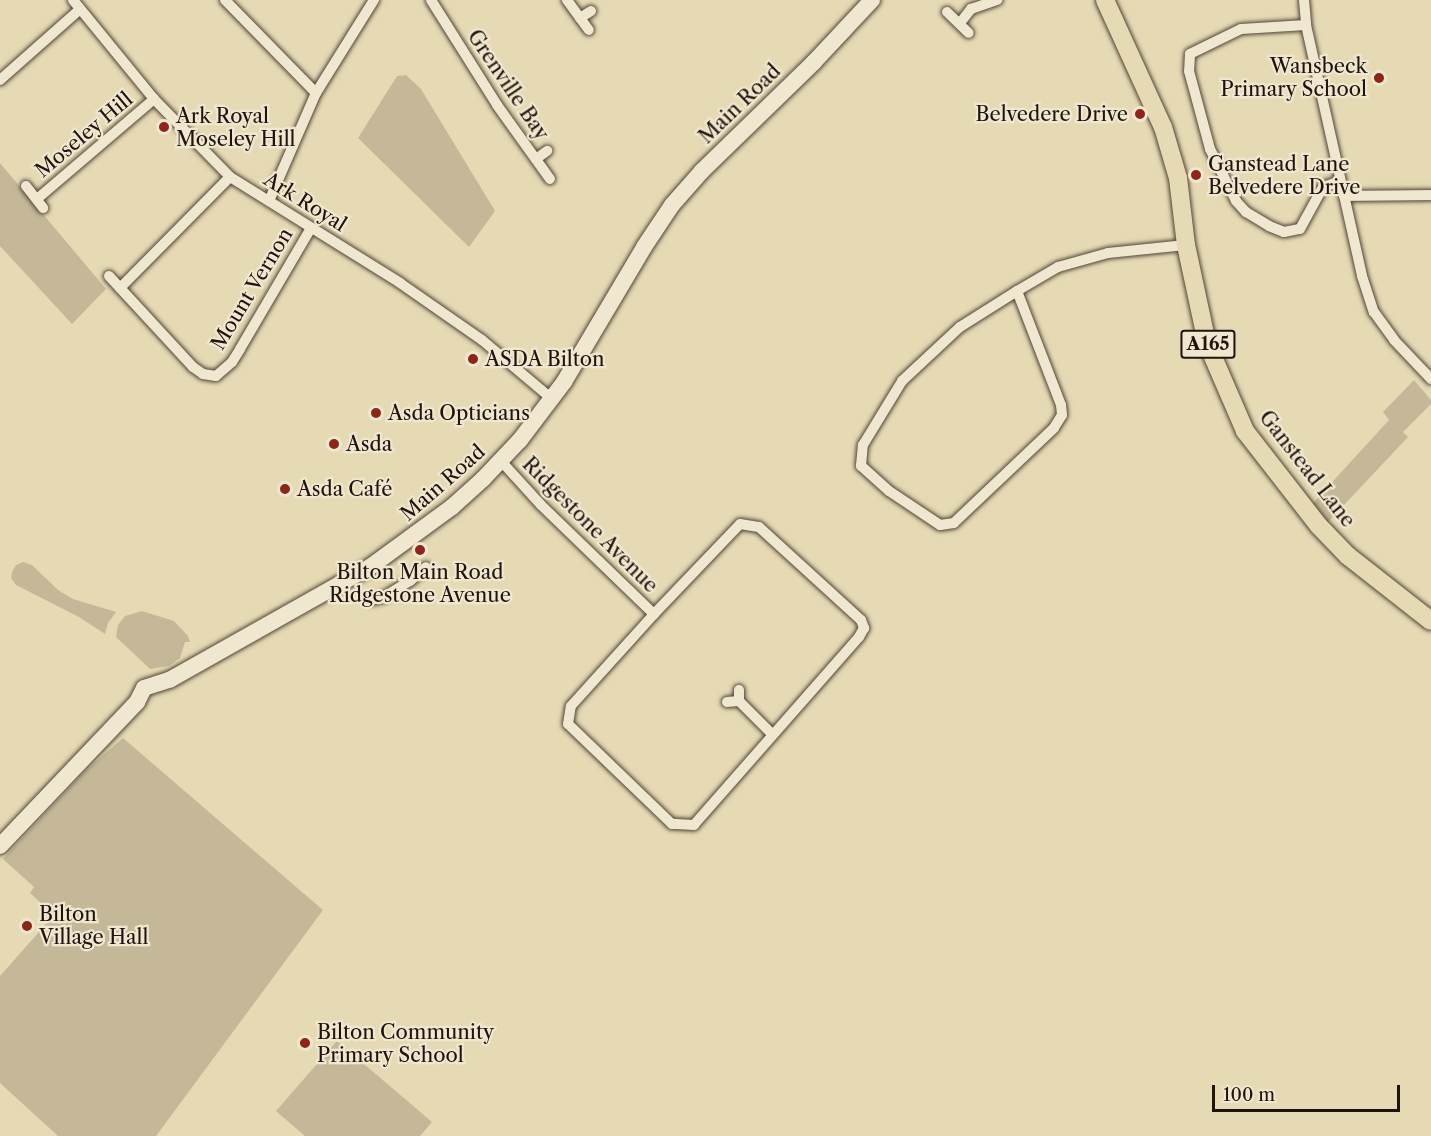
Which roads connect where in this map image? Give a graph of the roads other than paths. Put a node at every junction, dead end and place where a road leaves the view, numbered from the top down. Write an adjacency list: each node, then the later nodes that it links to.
1 (73, 0): 10 (street, Ark Royal)
2 (225, 0): 19 (street)
3 (374, 0): 19 (street)
4 (431, 0): 22 (street, Grenville Bay)
5 (567, 0): 13 (street)
6 (872, 0): 36 (main road, Main Road)
7 (997, 0): 14 (street)
8 (1105, 0): 31 (highway, Ganstead Lane / A165)
9 (1304, 0): 15 (street)
10 (79, 10): 18 (street); 20 (street, Ark Royal)
11 (591, 10): 13 (street)
12 (947, 12): 14 (street)
13 (580, 18): 16 (street)
14 (960, 23): 17 (street)
15 (1306, 25): 25 (street); 25 (street)
16 (589, 30)
17 (969, 33)
18 (0, 80)
19 (316, 93): 29 (street)
20 (154, 99): 23 (street, Ark Royal); 26 (street, Moseley Hill)
21 (547, 152): 22 (street, Grenville Bay)
22 (536, 159): 24 (street, Grenville Bay)
23 (230, 177): 29 (street, Ark Royal); 33 (street)
24 (550, 179)
25 (1340, 181): 28 (street)
26 (26, 186)
27 (1431, 195): 28 (street)
28 (1344, 196): 35 (street)
29 (269, 201): 30 (street, Ark Royal)
30 (310, 228): 33 (street, Mount Vernon); 36 (street, Ark Royal)
31 (1186, 245): 34 (street); 41 (highway, Ganstead Lane / A165)
32 (109, 276): 33 (street, Mount Vernon)
33 (120, 288)
34 (1017, 291): 34 (street)
35 (1431, 379)
36 (552, 399): 37 (main road, Main Road)
37 (501, 461): 40 (street, Ridgestone Avenue); 44 (main road, Main Road)
38 (426, 567): 39 (street)
39 (371, 600)
40 (654, 614): 43 (street, Ridgestone Avenue); 43 (street, Ridgestone Avenue)
41 (1431, 621)
42 (727, 702): 43 (street)
43 (772, 734)
44 (0, 846)

